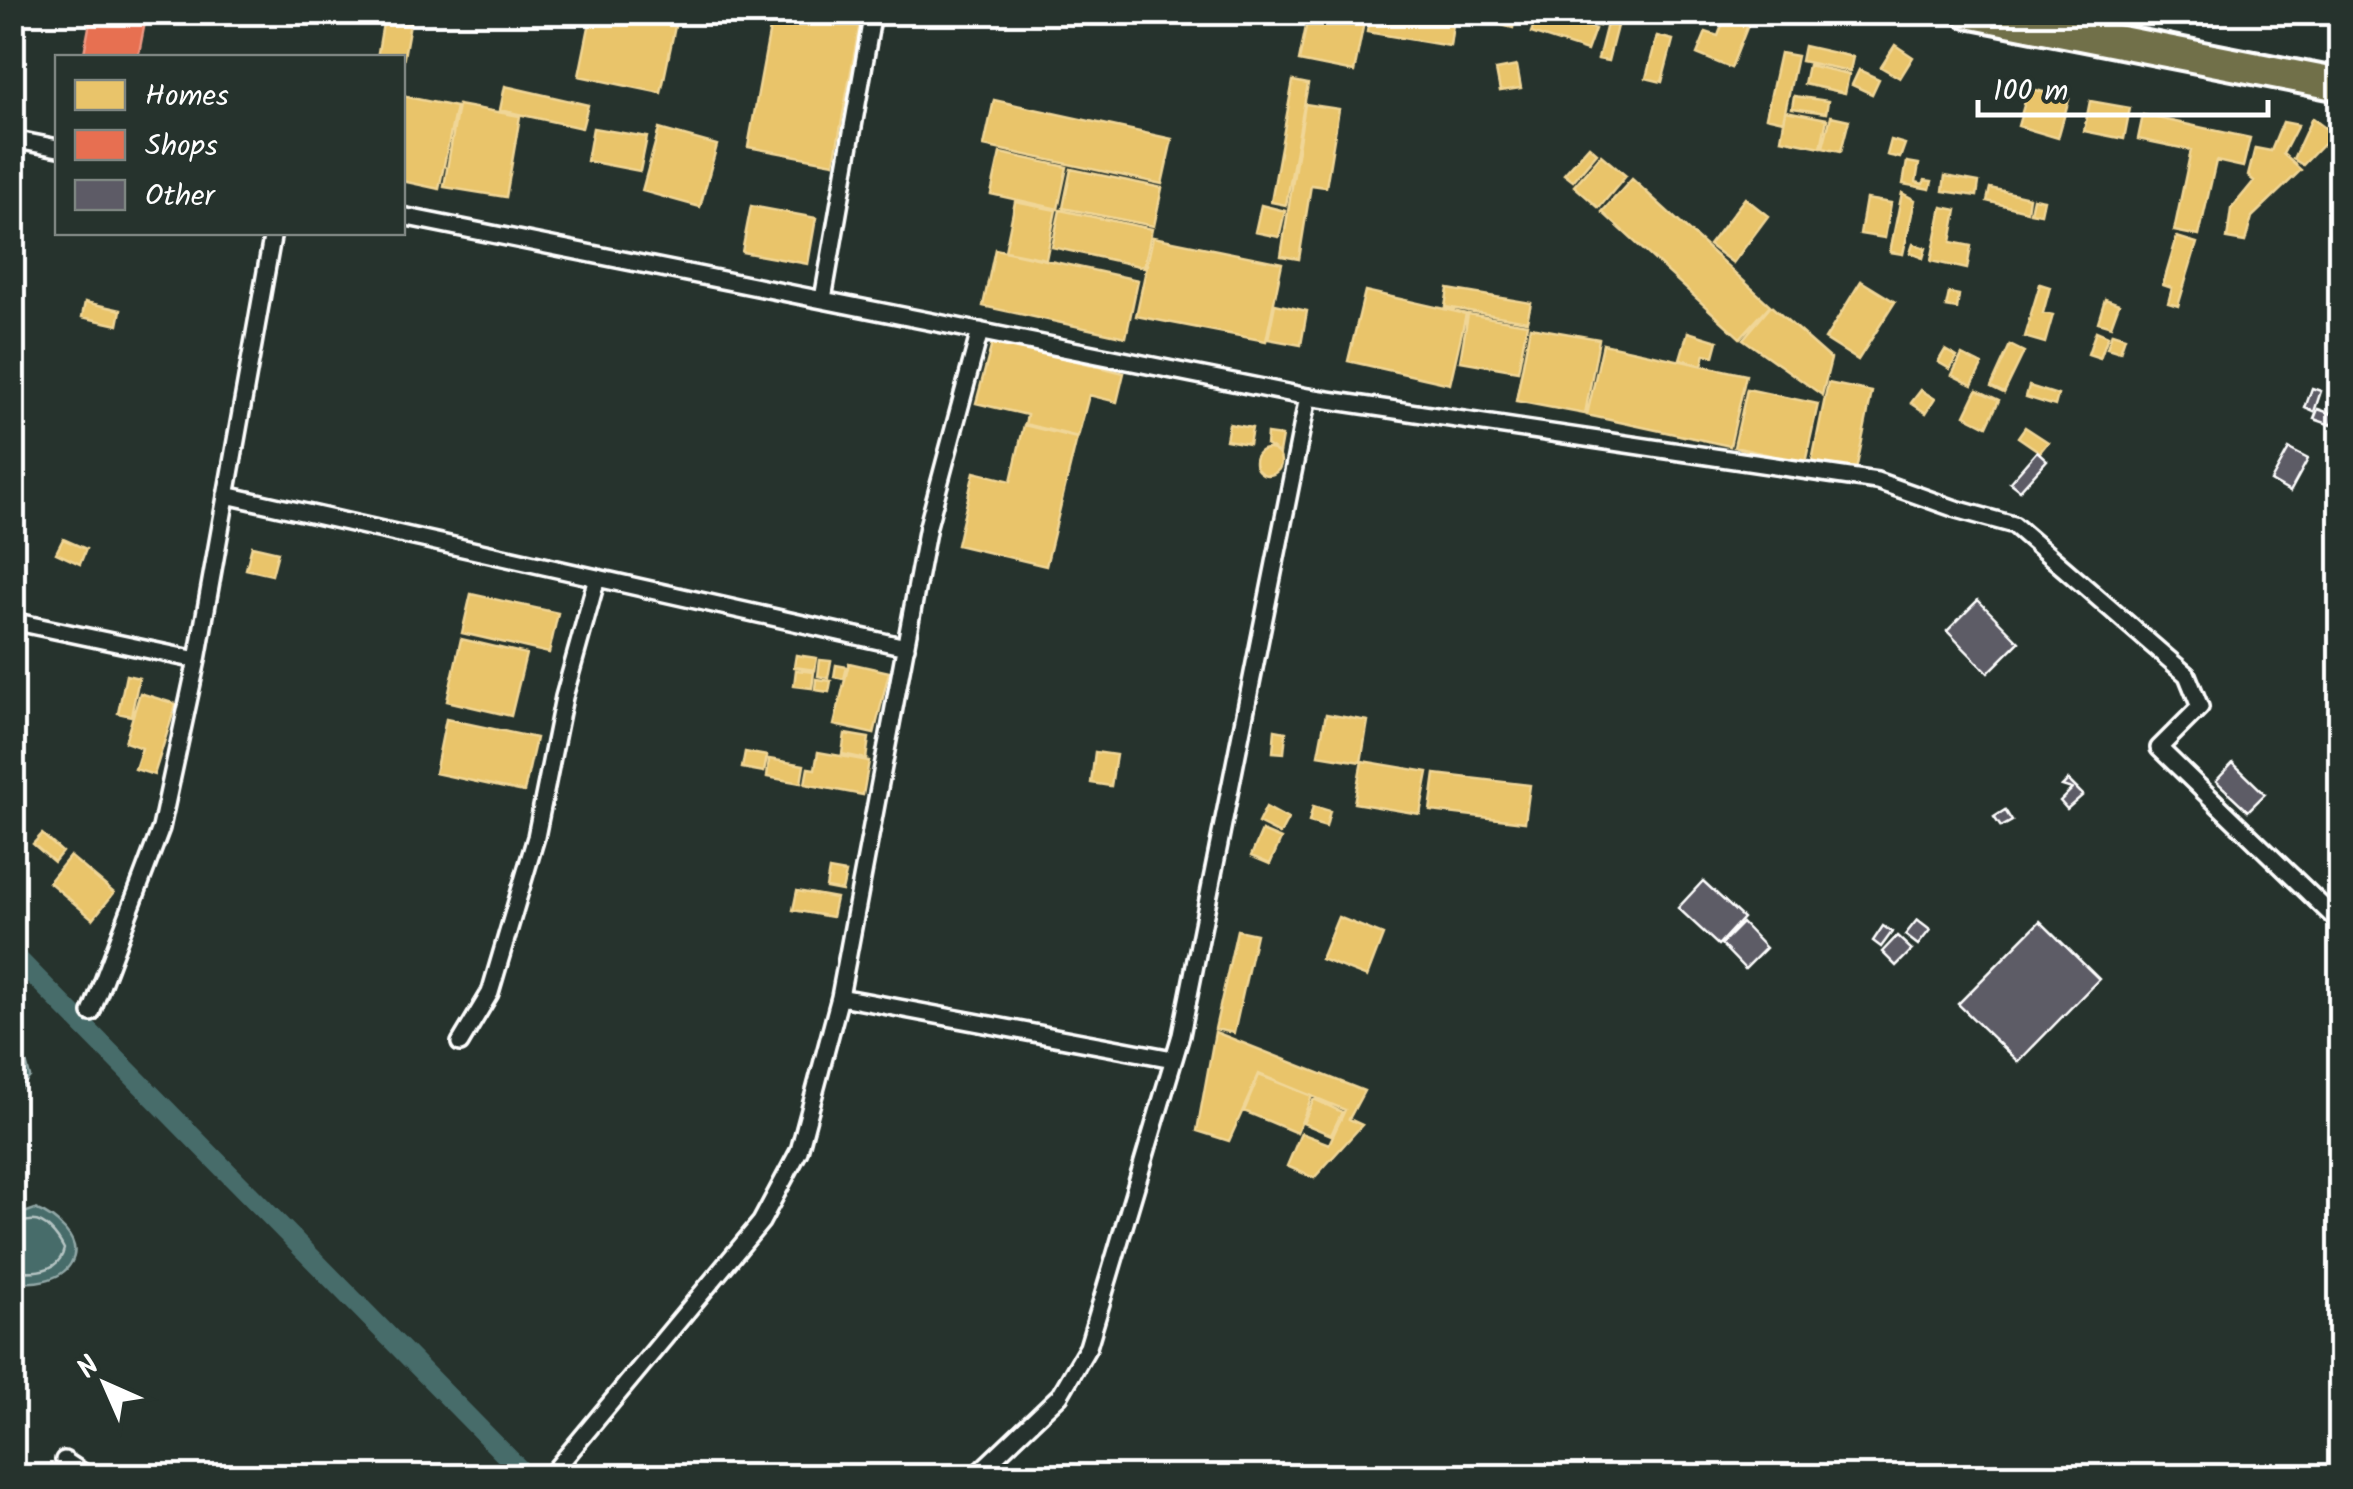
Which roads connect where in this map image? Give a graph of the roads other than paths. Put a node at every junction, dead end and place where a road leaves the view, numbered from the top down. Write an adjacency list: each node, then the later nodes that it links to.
1 (873, 12): 8 (street)
2 (1968, 12): 3 (highway)
3 (2340, 85)
4 (12, 139): 5 (street)
5 (55, 147)
6 (405, 217): 8 (street)
7 (272, 235): 11 (street)
8 (824, 299): 9 (street)
9 (980, 331): 10 (street); 14 (street)
10 (1308, 397): 16 (street); 20 (street)
11 (226, 494): 12 (street); 15 (street)
12 (596, 578): 14 (street); 19 (street)
13 (12, 621): 15 (street)
14 (906, 647): 17 (street)
15 (197, 660): 18 (street)
16 (2340, 923)
17 (840, 997): 20 (street); 23 (street)
18 (91, 1013)
19 (460, 1043)
20 (1173, 1060): 24 (street)
21 (64, 1460): 22 (street)
22 (88, 1476)
23 (560, 1476)
24 (975, 1476)

